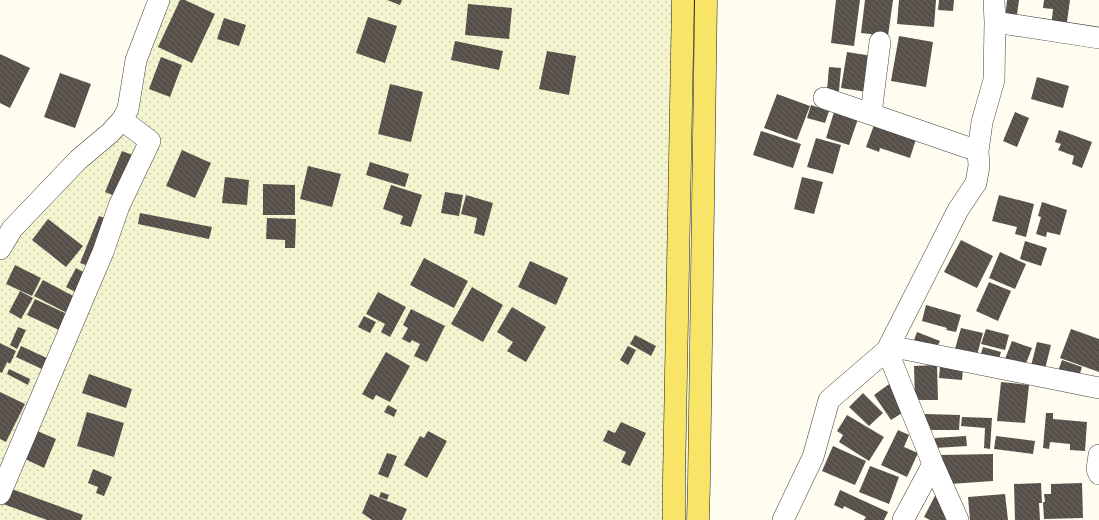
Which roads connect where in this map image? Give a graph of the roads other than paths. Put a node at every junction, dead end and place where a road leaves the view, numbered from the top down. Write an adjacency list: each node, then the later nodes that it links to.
1 (159, 0): 10 (street)
2 (683, 0): 19 (main road)
3 (706, 0): 20 (main road)
4 (994, 0): 5 (street)
5 (995, 22): 6 (street); 11 (street)
6 (1099, 38)
7 (880, 42): 9 (street)
8 (824, 98): 9 (street)
9 (871, 114): 11 (street)
10 (122, 120): 12 (street); 18 (street)
11 (978, 151): 13 (street)
12 (0, 248)
13 (888, 348): 14 (street); 16 (street); 21 (street)
14 (1099, 388)
15 (1099, 455): 17 (street)
16 (933, 464): 22 (street); 23 (street)
17 (1099, 474)
18 (0, 494)
19 (674, 520)
20 (698, 520)
21 (784, 520)
22 (903, 520)
23 (958, 520)

